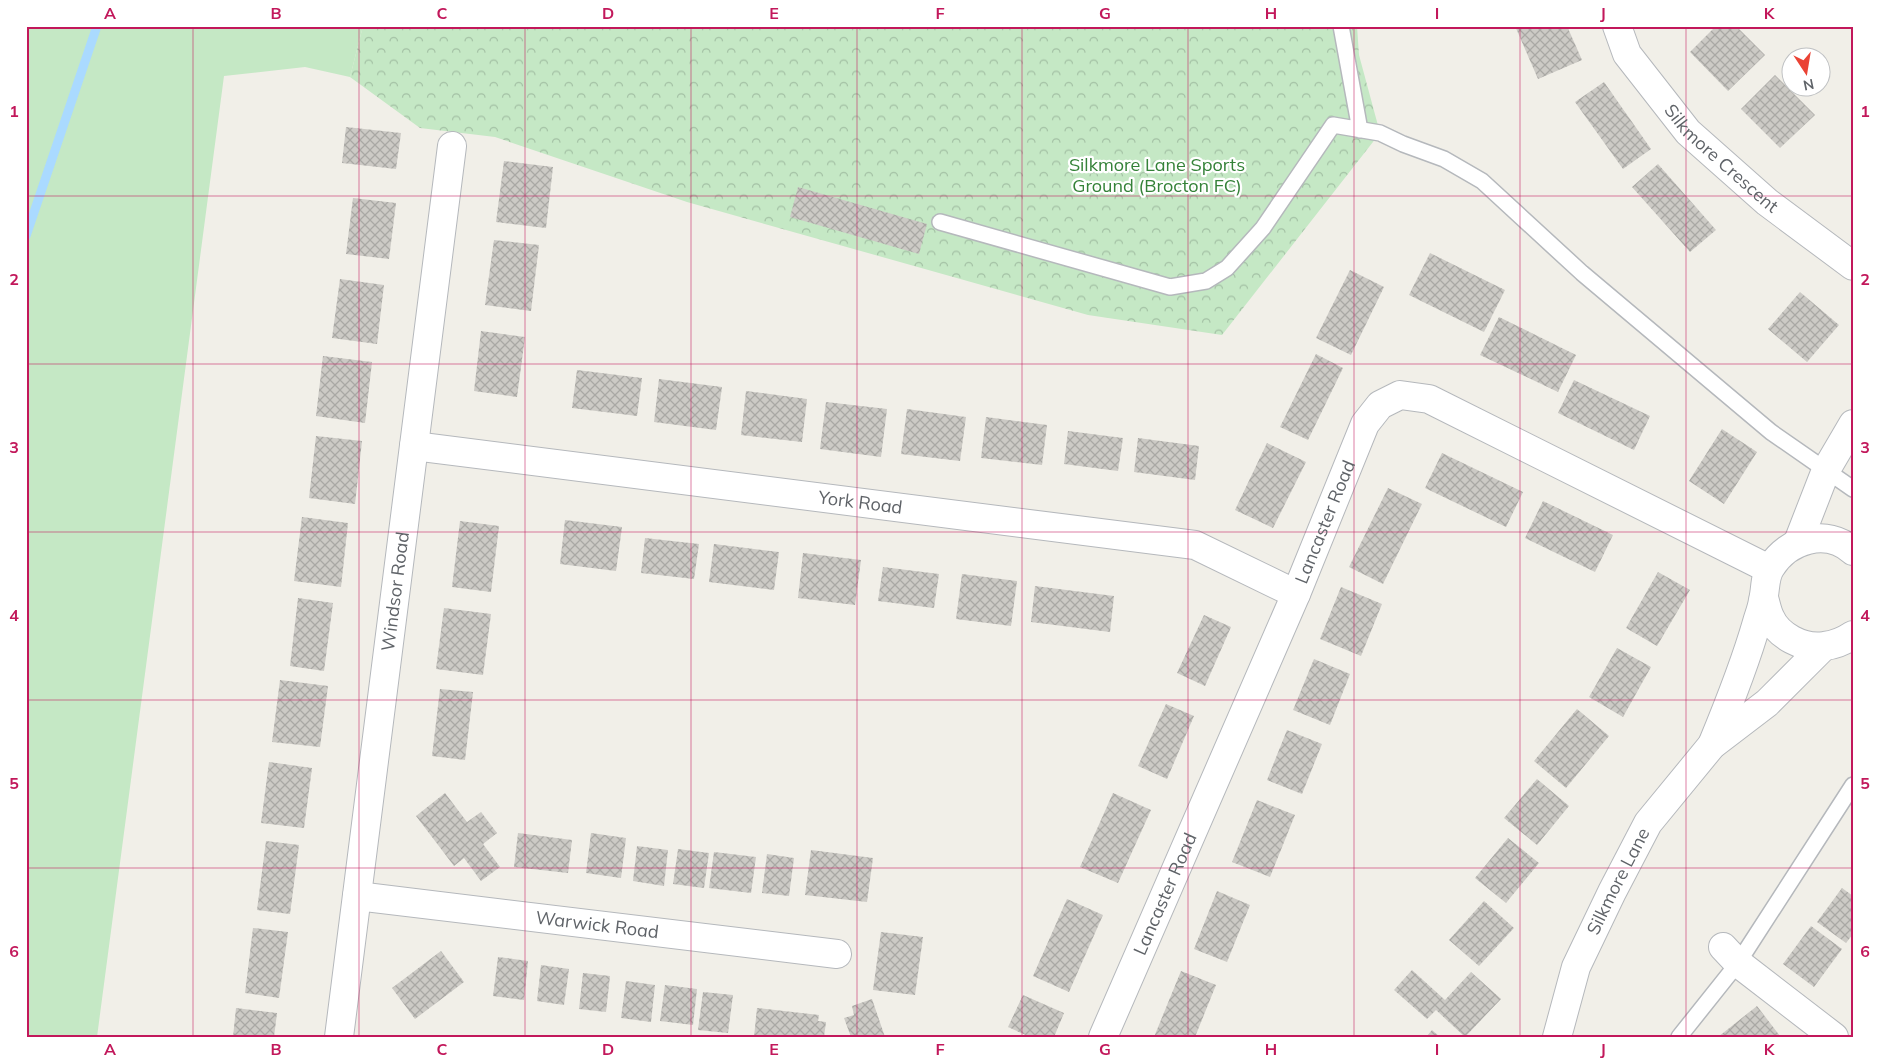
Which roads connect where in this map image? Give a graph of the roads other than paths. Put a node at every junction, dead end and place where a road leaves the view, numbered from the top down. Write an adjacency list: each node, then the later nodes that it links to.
1 (1341, 26): 3 (lane)
2 (1617, 26): 6 (street, Silkmore Crescent)
3 (1360, 130): 5 (lane); 9 (lane)
4 (452, 146): 8 (street, Windsor Road)
5 (940, 222)
6 (1853, 266)
7 (1853, 424): 9 (street)
8 (414, 446): 14 (street, York Road); 19 (street, Windsor Road)
9 (1826, 470): 10 (lane); 11 (street)
10 (1853, 489)
11 (1798, 542): 12 (street, Silkmore Lane); 13 (street, Silkmore Lane)
12 (1853, 551)
13 (1769, 569): 14 (street, Lancaster Road); 15 (street, Silkmore Lane)
14 (1296, 594): 23 (street, Lancaster Road)
15 (1764, 598): 16 (street, Silkmore Lane); 17 (street, Silkmore Lane)
16 (1842, 643): 17 (street, Silkmore Lane)
17 (1712, 745): 24 (street, Silkmore Lane)
18 (1853, 785): 21 (lane)
19 (357, 896): 20 (street, Warwick Road); 22 (street, Windsor Road)
20 (837, 954)
21 (1731, 955): 25 (lane); 26 (street)
22 (339, 1037)
23 (1103, 1037)
24 (1557, 1037)
25 (1679, 1037)
26 (1834, 1037)

